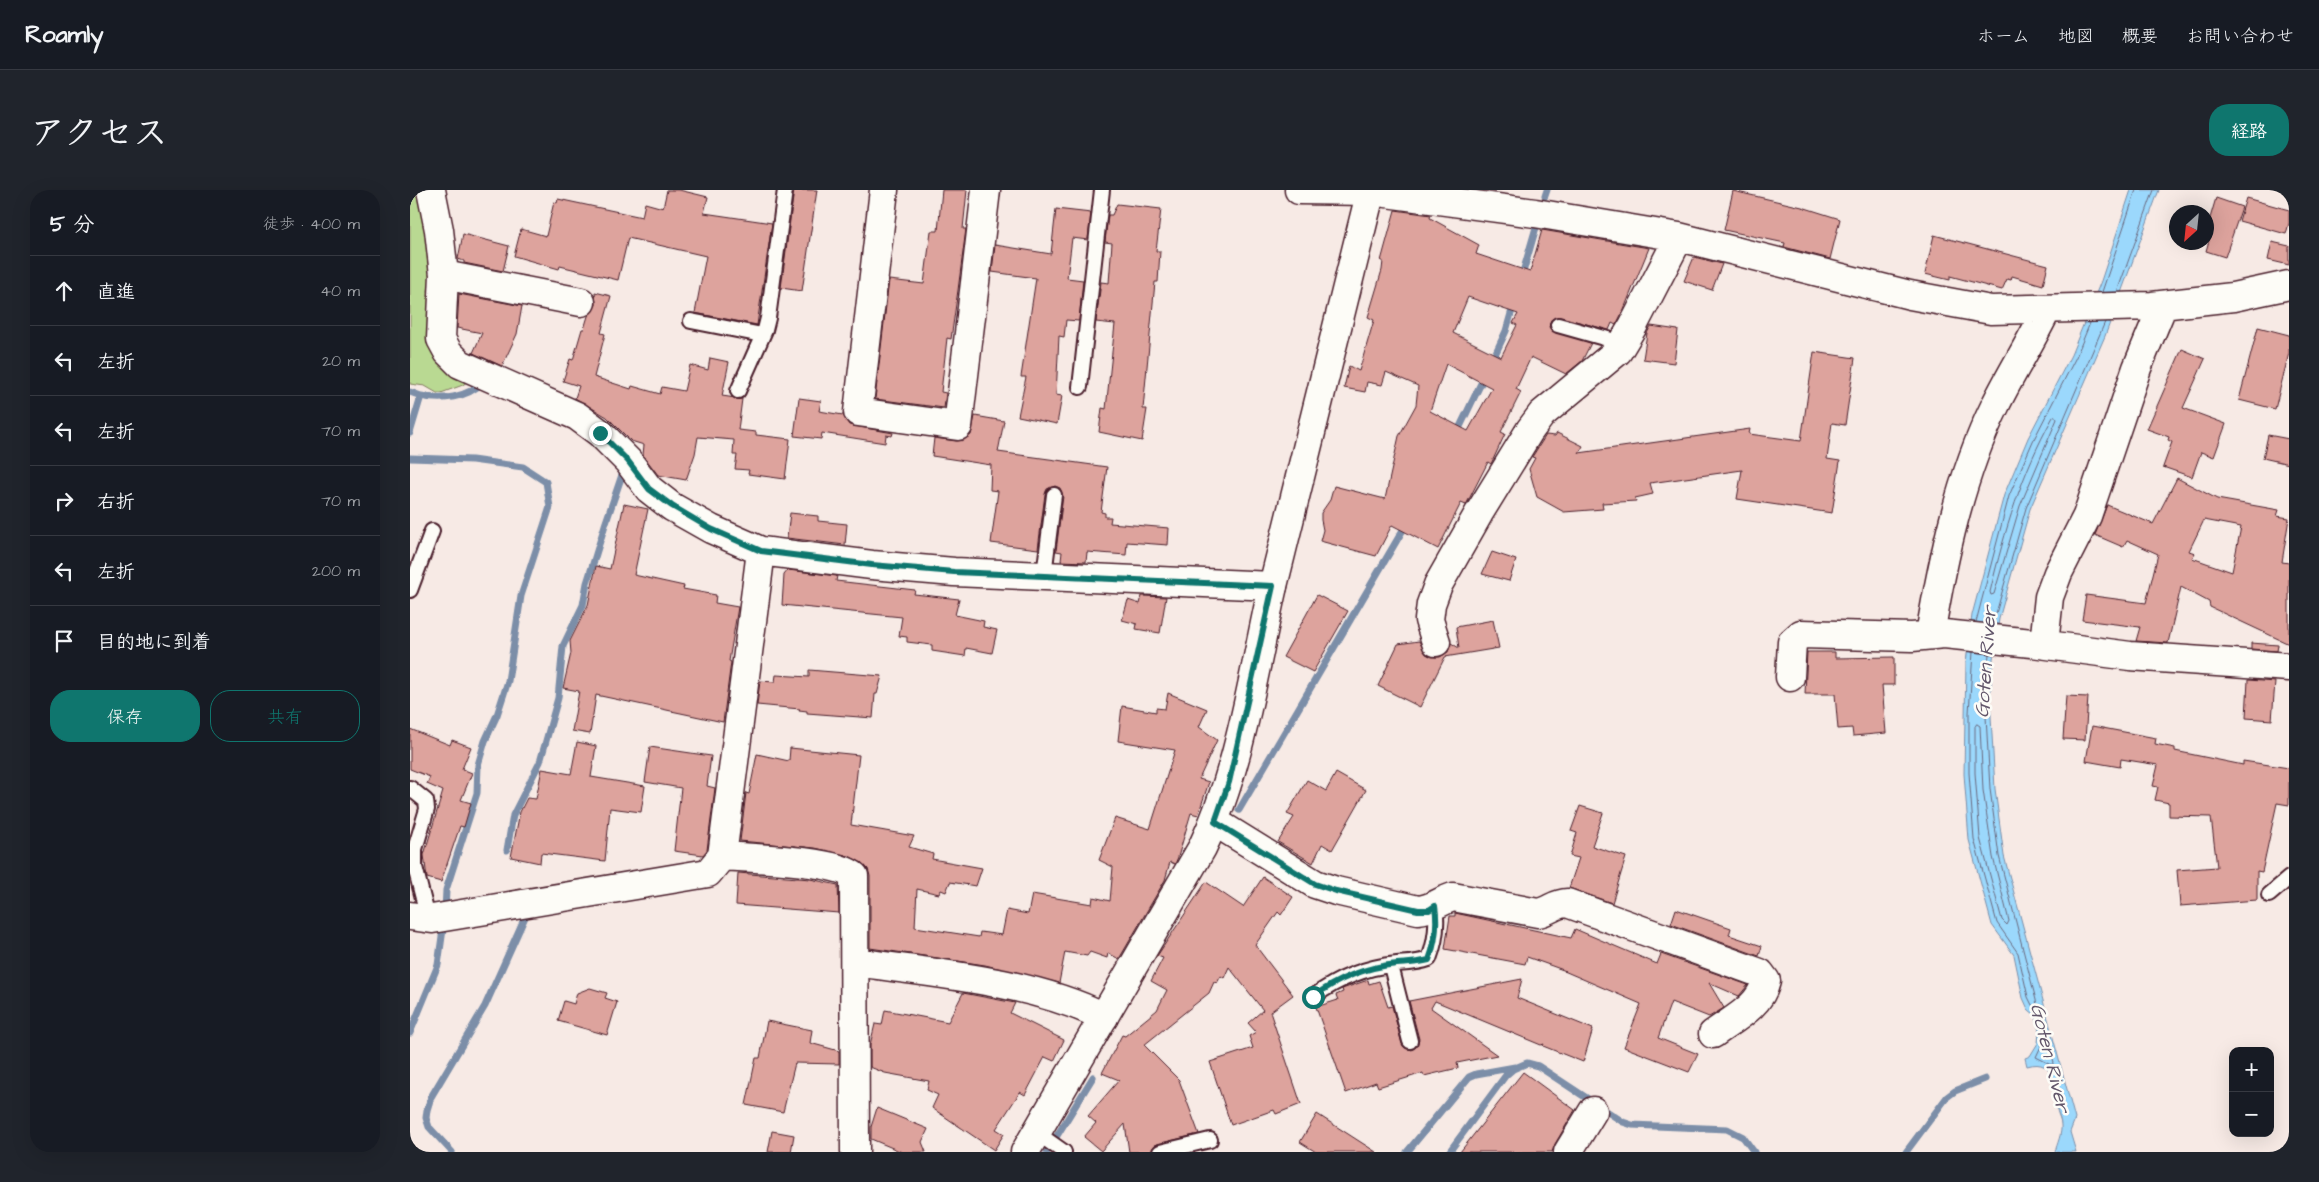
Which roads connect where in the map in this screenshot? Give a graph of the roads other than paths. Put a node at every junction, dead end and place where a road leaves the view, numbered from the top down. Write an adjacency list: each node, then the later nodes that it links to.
1 (431, 190): 10 (street)
2 (785, 190): 17 (lane)
3 (884, 190): 4 (street)
4 (986, 190)
5 (1102, 190): 19 (lane)
6 (1299, 190): 7 (street)
7 (1371, 190): 8 (street); 25 (street)
8 (1538, 201): 9 (street)
9 (1678, 237): 14 (street); 18 (street)
10 (444, 275): 12 (street); 23 (street)
11 (2289, 285): 13 (street)
12 (582, 302)
13 (2157, 306): 14 (street); 29 (street)
14 (2055, 308): 27 (street)
15 (691, 321): 17 (lane)
16 (1558, 325): 18 (lane)
17 (762, 335): 20 (lane)
18 (1622, 343): 28 (street)
19 (1080, 386)
20 (738, 391)
21 (1054, 495): 24 (lane)
22 (432, 531): 26 (lane)
23 (761, 551): 24 (street); 34 (street)
24 (1044, 575): 25 (street)
25 (1273, 586): 33 (street)
26 (410, 590)
27 (1937, 635): 29 (street); 31 (street)
28 (1436, 642)
29 (2038, 643): 30 (street)
30 (2289, 666)
31 (1790, 677)
32 (410, 788): 38 (lane)
33 (1215, 822): 37 (street); 42 (street)
34 (722, 856): 38 (street); 39 (street)
35 (2289, 878): 36 (lane)
36 (2269, 895)
37 (1435, 906): 40 (lane); 43 (street)
38 (432, 917)
39 (854, 962): 42 (street); 49 (street)
40 (1390, 966): 41 (lane); 44 (lane)
41 (1313, 997)
42 (1104, 1017): 47 (street)
43 (1713, 1034)
44 (1410, 1041)
45 (1593, 1111): 51 (street)
46 (1210, 1140): 50 (lane)
47 (1036, 1142): 48 (lane)
48 (1063, 1151)
49 (855, 1152)
50 (1160, 1152)
51 (1568, 1152)

